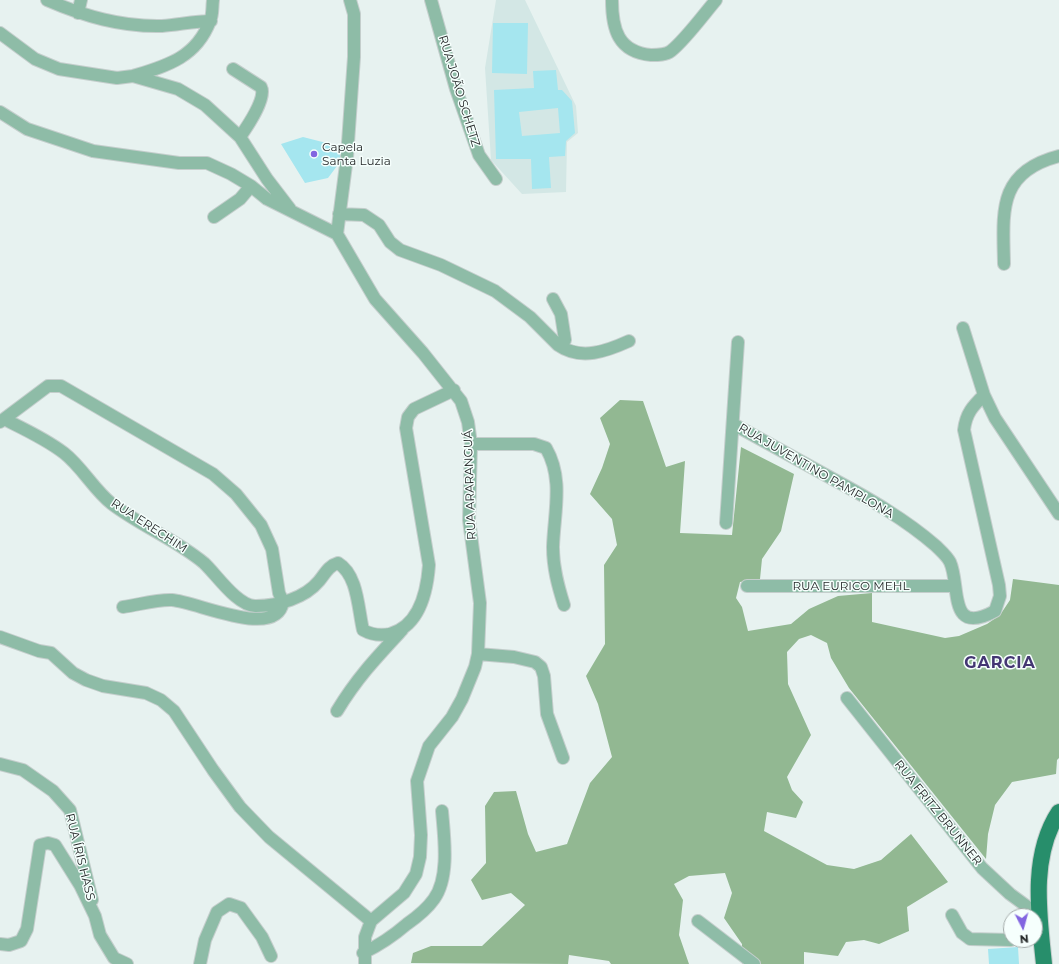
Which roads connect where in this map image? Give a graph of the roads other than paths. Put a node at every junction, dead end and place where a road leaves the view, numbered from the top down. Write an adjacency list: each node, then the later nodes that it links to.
1 (46, 0): 8 (street)
2 (81, 0): 8 (street)
3 (213, 0): 9 (street)
4 (350, 0): 19 (street)
5 (431, 0): 16 (street, RUA JOÃO SCHETZ)
6 (612, 0): 7 (street)
7 (716, 0)
8 (78, 13): 9 (street)
9 (211, 21): 12 (street)
10 (0, 33): 12 (street)
11 (234, 69): 14 (street)
12 (132, 76): 14 (street)
13 (0, 112): 17 (street)
14 (240, 137): 18 (street)
15 (1059, 156): 22 (street)
16 (496, 178)
17 (251, 186): 18 (street); 20 (street)
18 (292, 212): 21 (street)
19 (339, 214): 21 (street); 27 (street)
20 (214, 217)
21 (337, 234): 28 (street, RUA ARARANGUÁ)
22 (1004, 264)
23 (553, 299): 27 (street)
24 (963, 328): 29 (street)
25 (629, 341): 27 (street)
26 (738, 342): 31 (street)
27 (558, 345)
28 (454, 390): 32 (street, RUA ARARANGUÁ); 40 (street)
29 (984, 395): 33 (street); 36 (street, RUA JUVENTINO PAMPLONA)
30 (2, 421): 37 (street, RUA ERECHIM); 37 (street)
31 (732, 424): 34 (street); 36 (street, RUA JUVENTINO PAMPLONA)
32 (471, 444): 38 (street); 42 (street, RUA ARARANGUÁ)
33 (1059, 514)
34 (726, 523)
35 (747, 586): 36 (street, RUA EURICO MEHL)
36 (955, 586)
37 (282, 602): 39 (street); 40 (street, RUA ERECHIM)
38 (564, 605)
39 (124, 607)
40 (407, 625): 44 (street)
41 (0, 638): 53 (street)
42 (478, 654): 45 (street); 53 (street, RUA ARARANGUÁ)
43 (847, 698): 49 (street, RUA FRITZ BRUNNER)
44 (337, 711)
45 (563, 758)
46 (0, 764): 52 (street, RUA ÍRIS HASS)
47 (442, 811): 59 (street)
48 (1059, 812): 50 (main road)
49 (1029, 908)
50 (1040, 908)
51 (952, 915): 55 (street)
52 (95, 916): 56 (street); 60 (street)
53 (371, 921): 59 (street)
54 (698, 921): 62 (street)
55 (1003, 940)
56 (0, 944)
57 (1040, 948): 63 (main road)
58 (271, 956): 61 (street)
59 (364, 958)
60 (127, 964)
61 (200, 964)
62 (754, 964)
63 (1044, 964)

